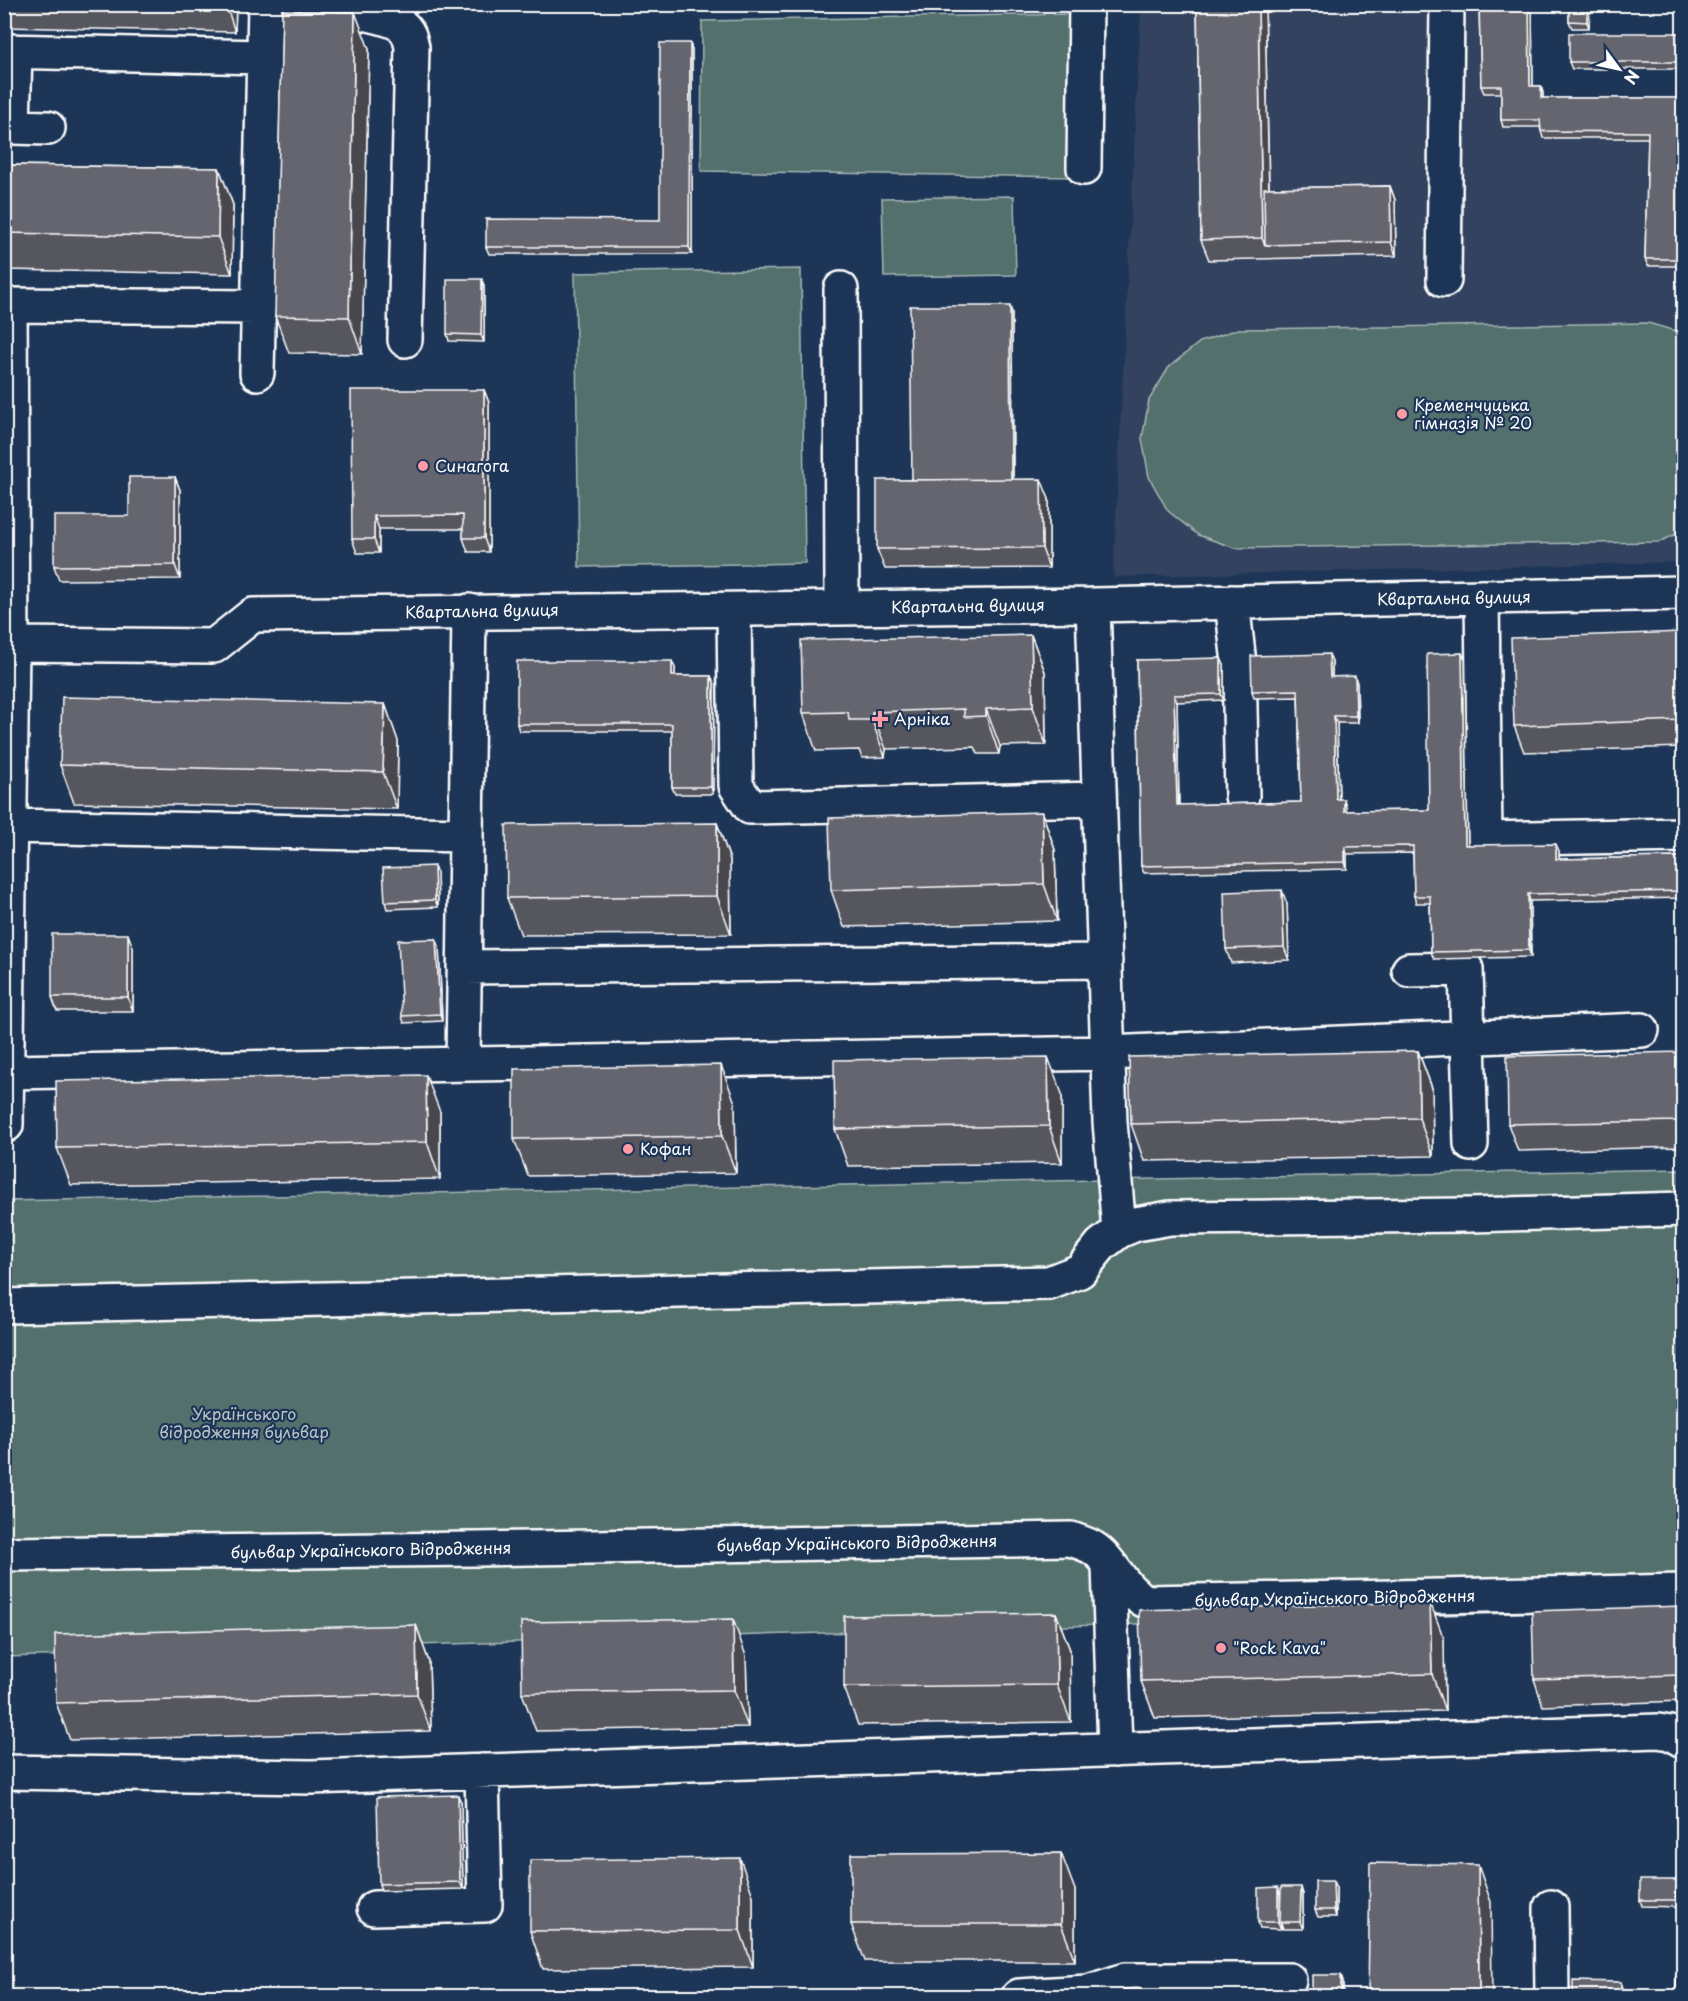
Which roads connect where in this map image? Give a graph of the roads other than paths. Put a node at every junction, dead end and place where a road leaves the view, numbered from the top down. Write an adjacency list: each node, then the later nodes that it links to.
1 (265, 4): 6 (street)
2 (316, 4): 13 (street)
3 (1086, 4): 8 (street)
4 (1447, 4): 9 (street)
5 (10, 51): 6 (street); 7 (street)
6 (264, 57): 12 (street)
7 (48, 128)
8 (1084, 168)
9 (1444, 280)
10 (840, 289): 19 (street)
11 (7, 305): 12 (street); 22 (street)
12 (259, 307): 14 (street)
13 (405, 340)
14 (258, 373)
15 (1683, 593): 16 (street, Квартальна вулиця)
16 (1482, 597): 17 (street, Квартальна вулиця); 27 (street)
17 (1232, 602): 18 (street, Квартальна вулиця); 23 (street)
18 (1093, 605): 19 (street, Квартальна вулиця); 24 (street)
19 (842, 608): 20 (street, Квартальна вулиця)
20 (734, 610): 21 (street, Квартальна вулиця); 24 (street)
21 (469, 611): 22 (street, Квартальна вулиця); 26 (street)
22 (12, 644): 25 (street)
23 (1242, 796)
24 (1099, 799): 28 (street)
25 (10, 826): 26 (street); 35 (street)
26 (466, 835): 29 (street)
27 (1683, 835)
28 (1105, 961): 29 (street); 33 (street)
29 (464, 967): 34 (street)
30 (1409, 970): 32 (street)
31 (1642, 1030): 32 (street)
32 (1468, 1038): 33 (street); 37 (street)
33 (1108, 1053): 34 (street); 39 (street)
34 (462, 1064): 35 (street)
35 (7, 1072): 36 (street)
36 (6, 1125)
37 (1471, 1144)
38 (1683, 1209): 39 (street)
39 (1119, 1231): 40 (street)
40 (4, 1306)
41 (4, 1554): 42 (street, бульвар Українського Відродження)
42 (1109, 1565): 43 (street, бульвар Українського Відродження); 45 (street)
43 (1683, 1591)
44 (1683, 1741): 45 (street)
45 (1115, 1750): 46 (street)
46 (482, 1771): 47 (street); 49 (street)
47 (4, 1772)
48 (1551, 1907): 52 (street)
49 (374, 1908)
50 (1289, 1980): 51 (street)
51 (1019, 1996)
52 (1552, 1996)

